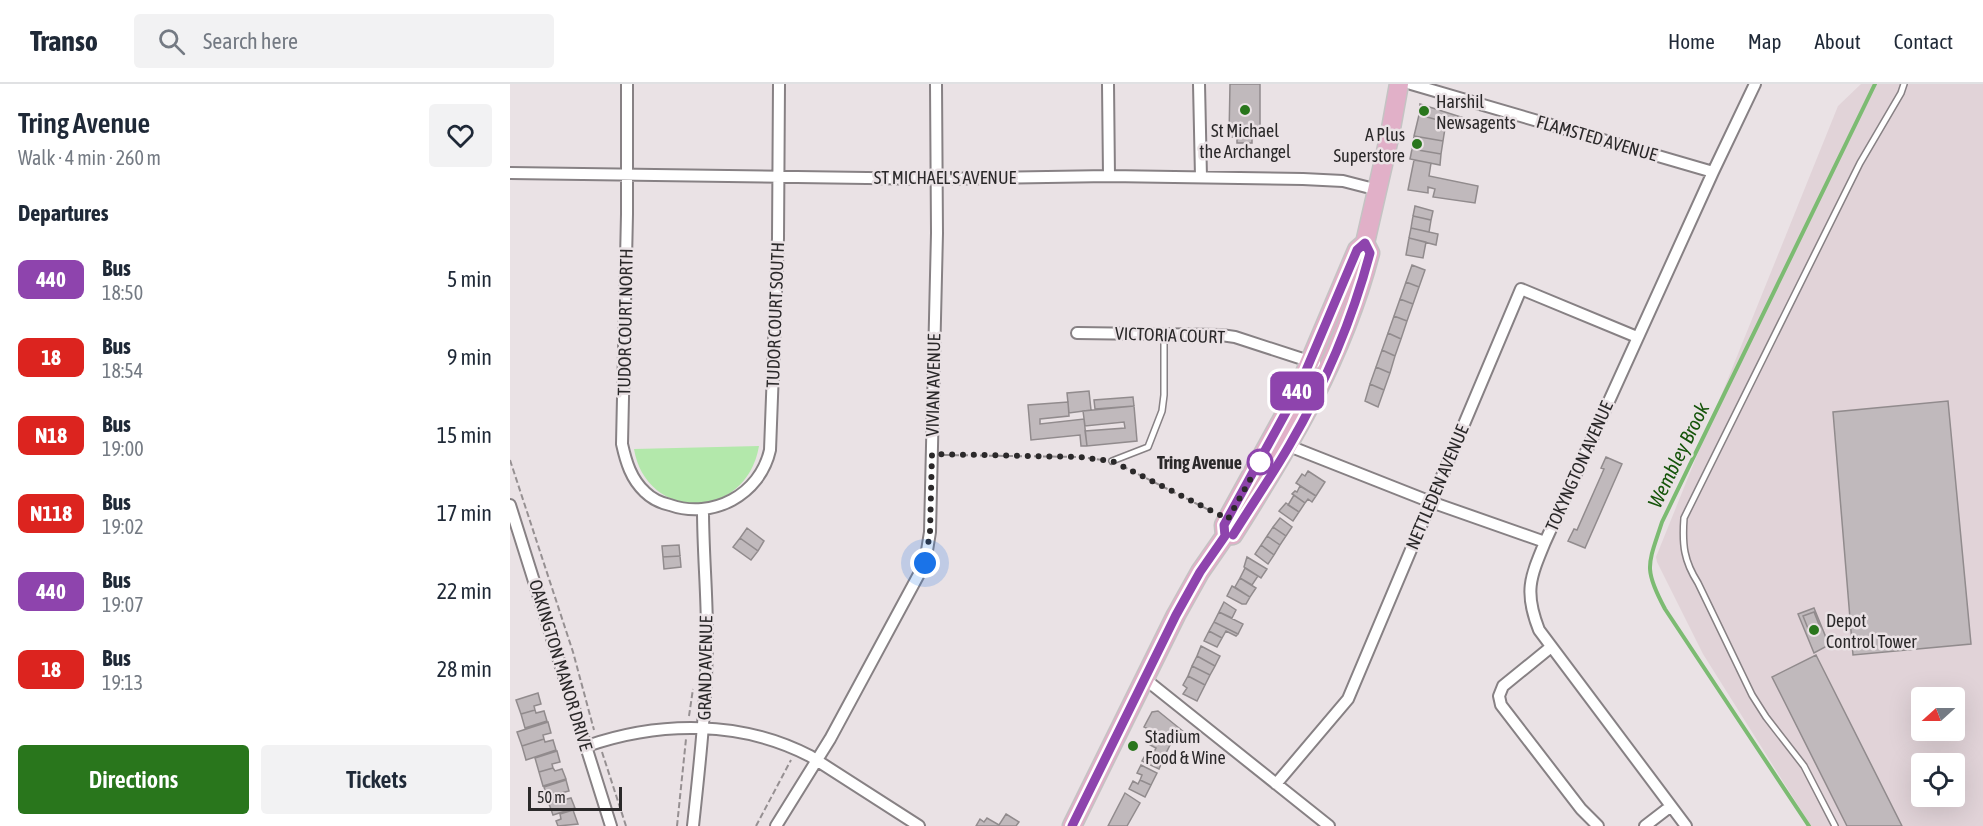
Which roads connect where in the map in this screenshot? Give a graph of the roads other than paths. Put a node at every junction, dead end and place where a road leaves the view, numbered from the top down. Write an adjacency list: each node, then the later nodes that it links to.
1 (627, 84): 12 (street, TUDOR COURT NORTH)
2 (779, 84): 13 (street, TUDOR COURT SOUTH)
3 (936, 84): 16 (street, VIVIAN AVENUE)
4 (1108, 84): 14 (street)
5 (1199, 84): 15 (street)
6 (1399, 84): 17 (main road)
7 (1411, 84): 10 (street, FLAMSTED AVENUE)
8 (1755, 84): 10 (street, TOKYNGTON AVENUE)
9 (1904, 84): 46 (lane)
10 (1713, 172): 21 (street, TOKYNGTON AVENUE)
11 (510, 173): 12 (street, ST MICHAEL'S AVENUE)
12 (628, 175): 13 (street, ST MICHAEL'S AVENUE); 28 (street, TUDOR COURT NORTH)
13 (778, 176): 16 (street, ST MICHAEL'S AVENUE); 28 (street, TUDOR COURT SOUTH)
14 (1109, 176): 15 (street, ST MICHAEL'S AVENUE); 16 (street, ST MICHAEL'S AVENUE)
15 (1201, 177): 17 (street, ST MICHAEL'S AVENUE)
16 (937, 179): 34 (street, VIVIAN AVENUE)
17 (1378, 190): 18 (main road)
18 (1365, 243): 22 (main road); 23 (main road)
19 (1077, 333): 20 (street, VICTORIA COURT)
20 (1164, 334): 22 (street, VICTORIA COURT); 25 (lane)
21 (1637, 337): 26 (street, NETTLEDEN AVENUE); 29 (street, TOKYNGTON AVENUE)
22 (1311, 362): 23 (street, VICTORIA COURT); 24 (main road)
23 (1329, 368): 24 (main road)
24 (1281, 443): 26 (street); 31 (main road)
25 (1112, 461)
26 (1431, 502): 29 (street); 35 (street, NETTLEDEN AVENUE)
27 (510, 506): 33 (street, OAKINGTON MANOR DRIVE)
28 (703, 510): 32 (street, GRAND AVENUE)
29 (1545, 542): 30 (street, TOKYNGTON AVENUE)
30 (1551, 647): 36 (street, TOKYNGTON AVENUE); 43 (street)
31 (1145, 679): 35 (street); 41 (main road)
32 (704, 728): 33 (street); 34 (street); 38 (street, GRAND AVENUE)
33 (592, 744): 37 (street, OAKINGTON MANOR DRIVE)
34 (817, 761): 39 (street, VIVIAN AVENUE); 40 (street)
35 (1276, 783): 42 (street)
36 (1671, 806): 44 (street); 45 (street, TOKYNGTON AVENUE)
37 (611, 826)
38 (693, 826)
39 (777, 826)
40 (919, 826)
41 (1072, 826)
42 (1329, 826)
43 (1598, 826)
44 (1645, 826)
45 (1686, 826)
46 (1835, 826)

